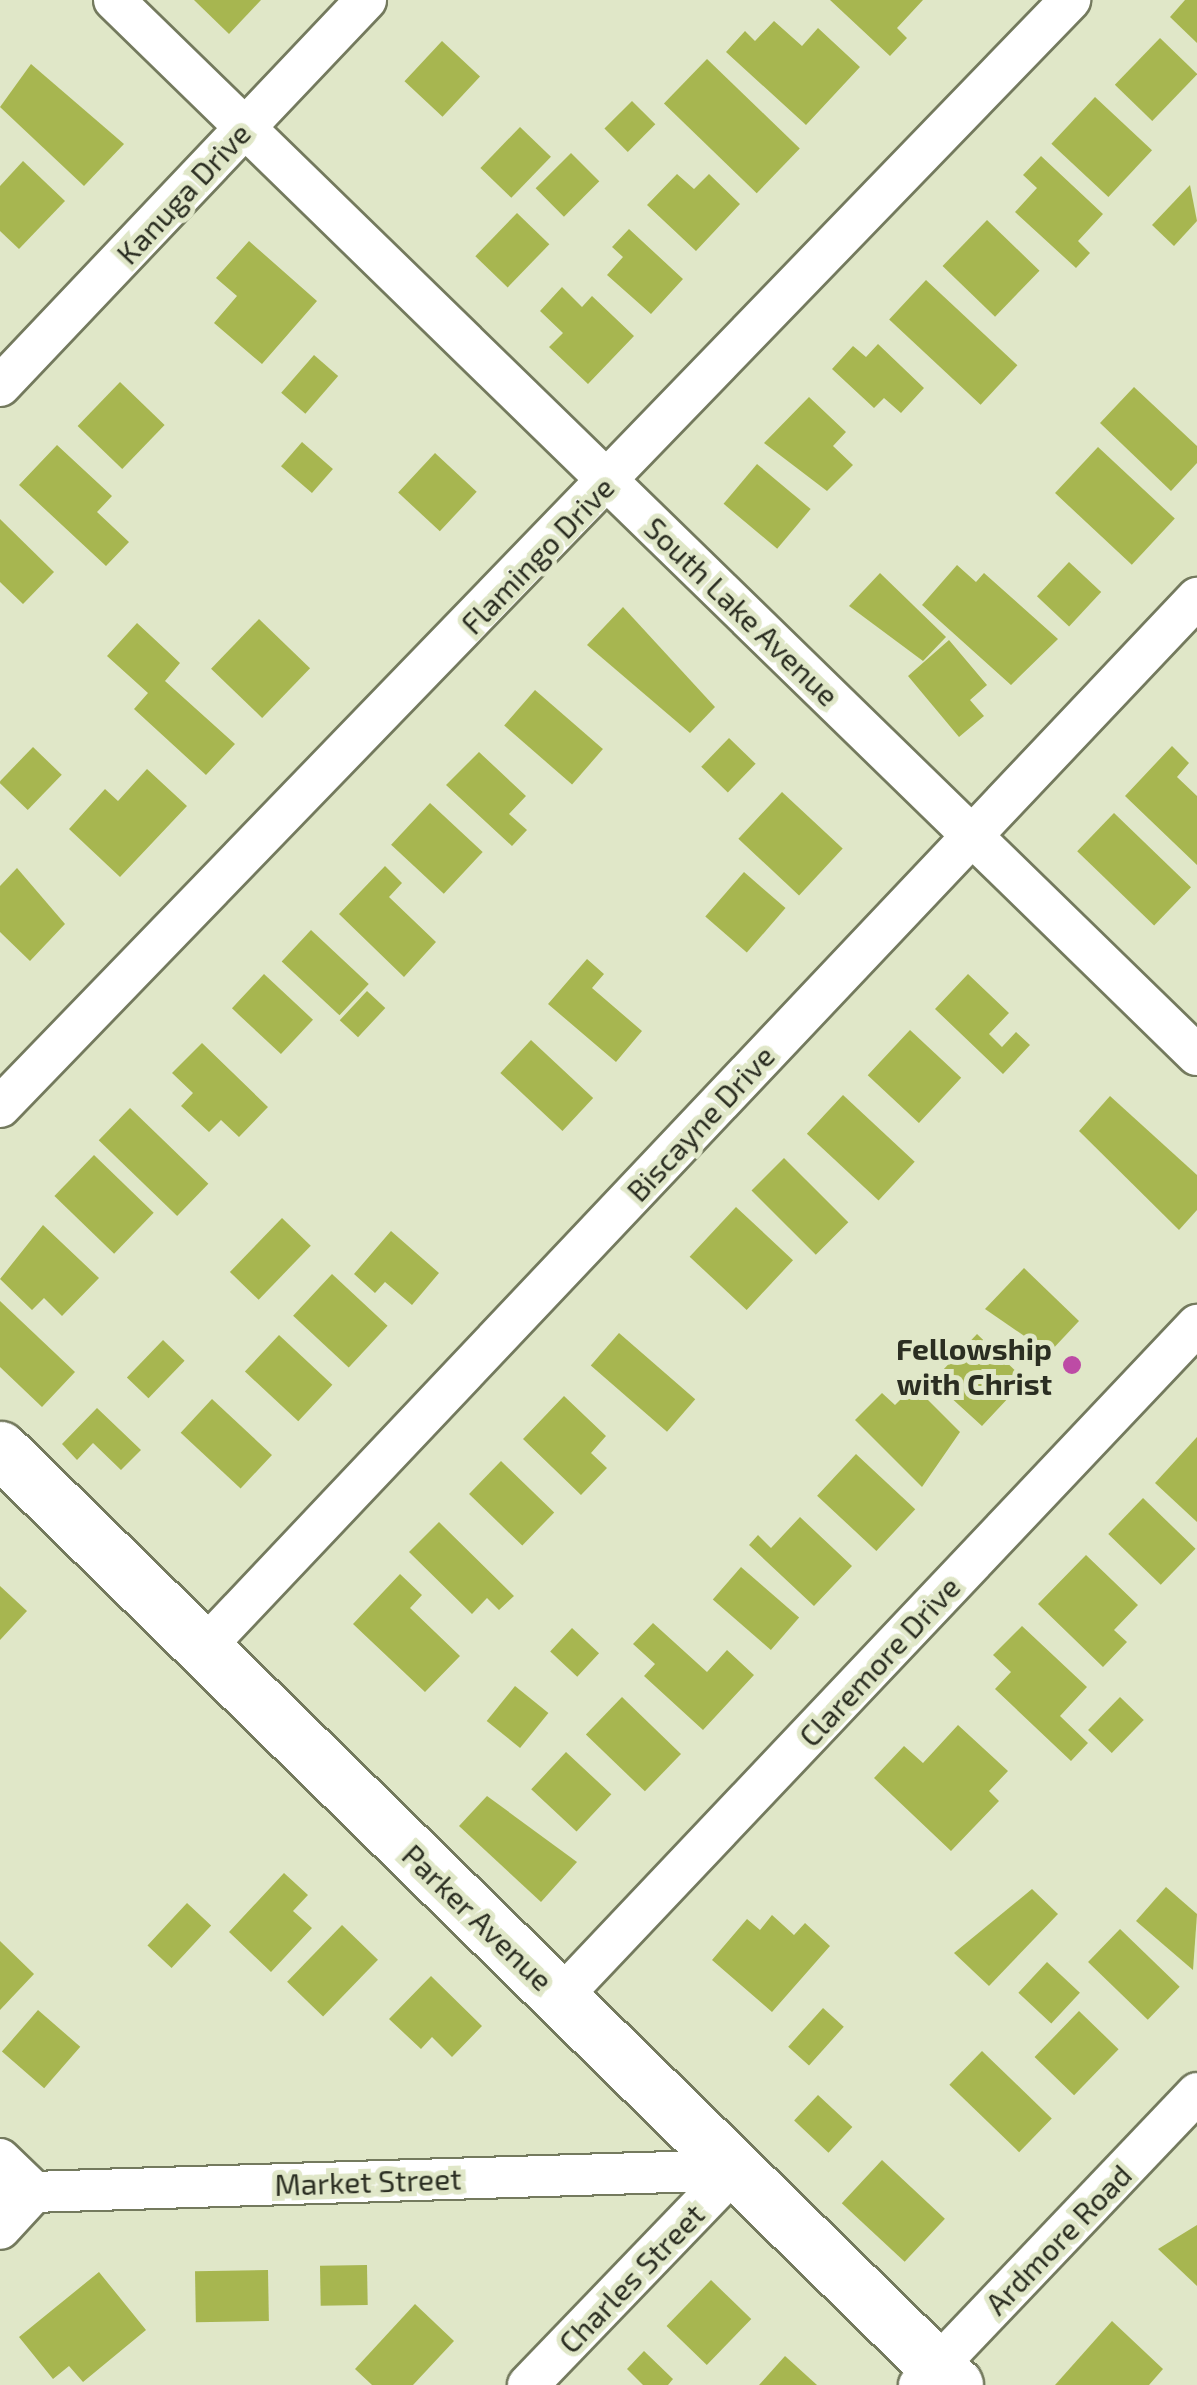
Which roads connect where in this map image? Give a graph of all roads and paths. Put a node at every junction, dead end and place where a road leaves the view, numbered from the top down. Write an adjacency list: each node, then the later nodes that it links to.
1 (114, 0): 4 (street, South Lake Avenue)
2 (366, 0): 4 (street, Kanuga Drive)
3 (1070, 0): 6 (street, Flamingo Drive)
4 (247, 125): 5 (street, Kanuga Drive); 6 (street, South Lake Avenue)
5 (0, 386)
6 (609, 482): 8 (street, South Lake Avenue); 10 (street, Flamingo Drive)
7 (1197, 598): 8 (street, Biscayne Drive)
8 (972, 836): 9 (street, South Lake Avenue); 13 (street, Biscayne Drive)
9 (1197, 1055)
10 (0, 1106)
11 (1197, 1324): 14 (street, Claremore Drive)
12 (0, 1450): 13 (street, Parker Avenue)
13 (203, 1649): 14 (street, Parker Avenue)
14 (560, 1998): 17 (street, Parker Avenue)
15 (1197, 2093): 20 (street, Ardmore Road)
16 (0, 2159): 18 (street)
17 (735, 2170): 18 (street, Market Street); 20 (street, Parker Avenue); 21 (street, Charles Street)
18 (17, 2192): 19 (street)
19 (0, 2229)
20 (937, 2379)
21 (528, 2385)

